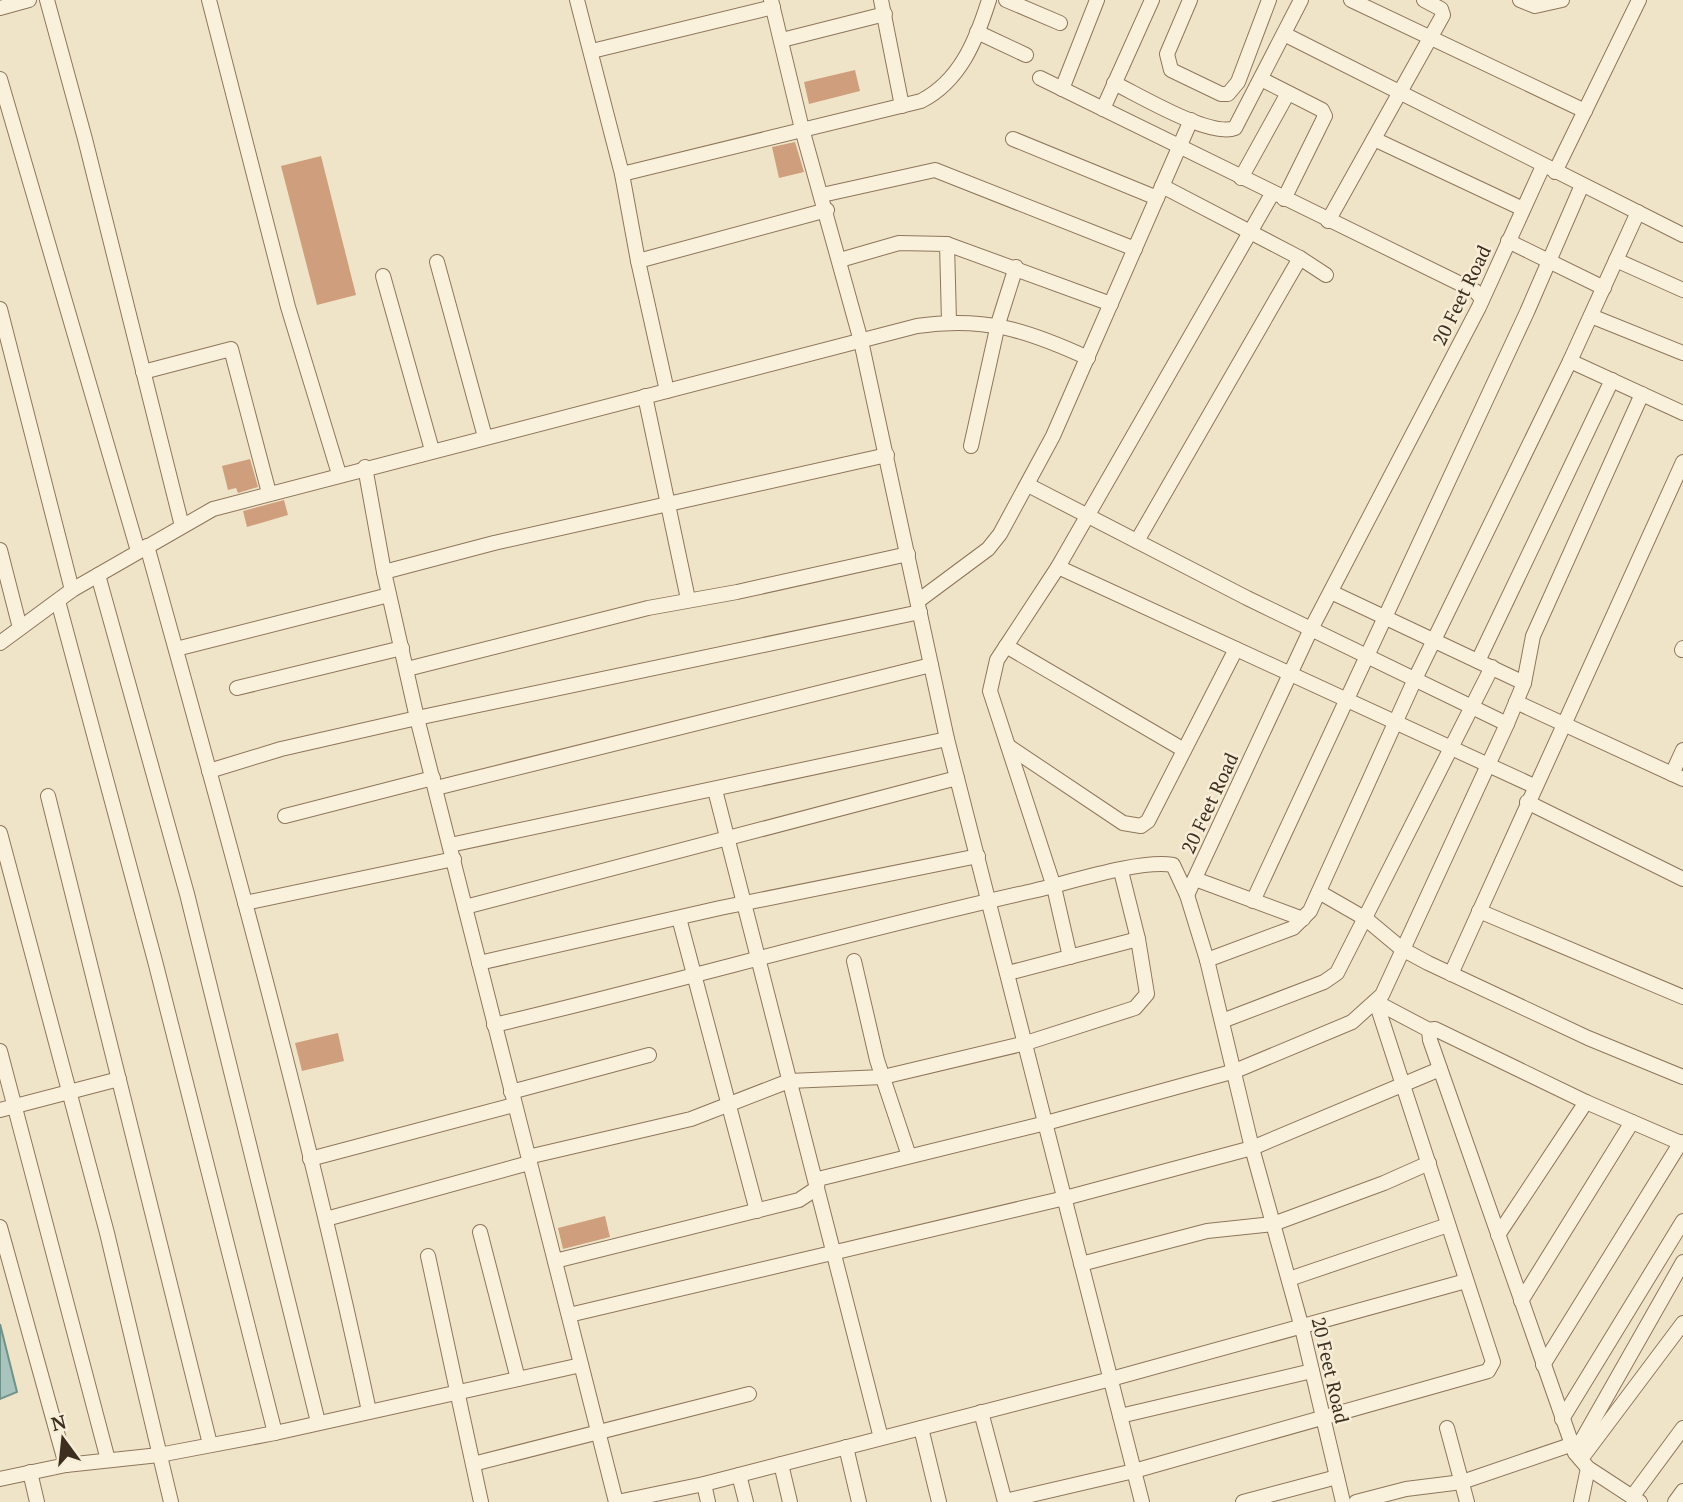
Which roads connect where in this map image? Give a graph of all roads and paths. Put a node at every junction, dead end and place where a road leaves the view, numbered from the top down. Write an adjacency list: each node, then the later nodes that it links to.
1 (29, 0): 19 (street)
2 (47, 0): 79 (street)
3 (209, 0): 91 (street)
4 (577, 0): 25 (street)
5 (989, 0): 21 (street)
6 (1006, 0): 20 (street)
7 (1152, 0): 30 (street)
8 (1190, 0): 9 (street)
9 (1269, 0)
10 (1301, 0): 22 (street)
11 (1351, 0): 23 (street)
12 (1424, 0): 23 (street)
13 (1520, 0): 14 (street)
14 (1562, 0)
15 (1639, 0): 36 (street, 20 Feet Road)
16 (1092, 2): 31 (street)
17 (772, 3): 24 (street); 25 (street)
18 (883, 7): 24 (street); 34 (street)
19 (0, 8)
20 (1060, 23)
21 (977, 32): 26 (street); 34 (street)
22 (1284, 34): 29 (street); 33 (street)
23 (1432, 36): 33 (street); 36 (street)
24 (782, 40): 38 (street)
25 (592, 51): 43 (street)
26 (1026, 55)
27 (1040, 78): 31 (street)
28 (0, 79): 98 (street)
29 (1261, 79): 32 (street); 37 (street)
30 (1114, 83): 35 (street); 37 (street)
31 (1062, 89): 35 (street)
32 (1288, 93): 44 (street); 48 (street)
33 (1399, 94): 40 (street); 42 (street)
34 (902, 106): 38 (street)
35 (1103, 109): 41 (street)
36 (1585, 111): 42 (street, 20 Feet Road)
37 (1191, 120): 41 (street)
38 (802, 130): 43 (street); 47 (street)
39 (1013, 139): 46 (street)
40 (1374, 139): 49 (street); 52 (street)
41 (1179, 147): 44 (street); 46 (street)
42 (1549, 169): 45 (street); 49 (street, 20 Feet Road)
43 (622, 174): 61 (street)
44 (1241, 178): 48 (street)
45 (1582, 185): 51 (street); 62 (street)
46 (1160, 192): 53 (street); 57 (street)
47 (822, 195): 50 (street); 57 (street)
48 (1278, 196): 52 (street); 53 (street)
49 (1523, 209): 55 (street, 20 Feet Road)
50 (827, 210): 59 (street); 61 (street)
51 (1638, 212): 54 (street); 60 (street)
52 (1328, 221): 69 (street)
53 (1250, 232): 58 (street); 95 (street)
54 (1683, 235)
55 (1508, 241): 62 (street); 69 (street, 20 Feet Road)
56 (947, 244): 59 (street); 64 (street); 73 (street)
57 (1135, 249): 70 (street)
58 (1300, 258): 65 (street); 97 (street)
59 (840, 260): 75 (street)
60 (1616, 260): 67 (street); 68 (street)
61 (638, 261): 81 (street)
62 (1549, 261): 67 (street); 110 (street)
63 (437, 262): 85 (street)
64 (1016, 268): 70 (street); 74 (street)
65 (1326, 275)
66 (383, 276): 87 (street)
67 (1604, 288): 72 (street)
68 (1683, 290)
69 (1482, 299): 105 (street, 20 Feet Road)
70 (1111, 304): 77 (street)
71 (0, 309): 104 (street)
72 (1591, 316): 76 (street); 78 (street)
73 (949, 321): 74 (street); 75 (street)
74 (998, 324): 77 (street); 86 (street)
75 (861, 341): 81 (street); 88 (street)
76 (1683, 353)
77 (1087, 358): 92 (street)
78 (1570, 361): 80 (street); 113 (street)
79 (143, 372): 93 (street); 96 (street)
80 (1612, 380): 82 (street); 120 (street)
81 (667, 391): 83 (street)
82 (1643, 394): 84 (street); 125 (street)
83 (645, 396): 85 (street); 94 (street)
84 (1683, 414)
85 (485, 437): 87 (street)
86 (971, 446)
87 (432, 450): 90 (street)
88 (887, 455): 94 (street); 100 (street)
89 (1683, 462): 132 (street)
90 (365, 467): 91 (street); 102 (street)
91 (339, 474): 93 (street)
92 (1028, 485): 95 (street); 109 (street)
93 (269, 493): 96 (street)
94 (669, 503): 102 (street); 107 (street)
95 (1087, 515): 97 (street); 101 (street)
96 (182, 526): 98 (street)
97 (1137, 541): 112 (street)
98 (142, 549): 103 (street); 116 (street)
99 (0, 550): 111 (street)
100 (908, 554): 107 (street); 109 (street)
101 (1058, 567): 115 (street); 118 (street)
102 (384, 572): 106 (street)
103 (98, 575): 104 (street); 240 (street)
104 (72, 590): 108 (street)
105 (1331, 592): 110 (street); 112 (street, 20 Feet Road)
106 (389, 595): 116 (street); 117 (street)
107 (688, 599): 122 (street)
108 (58, 601): 111 (street); 244 (street)
109 (919, 606): 121 (street); 130 (street)
110 (1386, 618): 113 (street); 119 (street)
111 (20, 628): 114 (street)
112 (1311, 629): 119 (street); 123 (street, 20 Feet Road)
113 (1434, 640): 120 (street); 124 (street)
114 (0, 643)
115 (1006, 646): 135 (street); 137 (street)
116 (176, 649): 140 (street)
117 (402, 649): 122 (street); 126 (street)
118 (1236, 649): 123 (street); 137 (street)
119 (1368, 656): 124 (street); 127 (street)
120 (1485, 664): 125 (street); 129 (street)
121 (931, 665): 134 (street); 143 (street)
122 (407, 669): 130 (street)
123 (1290, 674): 127 (street); 155 (street, 20 Feet Road)
124 (1415, 679): 129 (street); 131 (street)
125 (1524, 683): 128 (street)
126 (237, 688)
127 (1347, 700): 131 (street); 160 (street)
128 (1516, 702): 132 (street); 133 (street)
129 (1473, 707): 133 (street); 136 (street)
130 (417, 718): 140 (street); 143 (street)
131 (1396, 722): 136 (street); 157 (street)
132 (1564, 723): 141 (street); 144 (street)
133 (1507, 724): 139 (street)
134 (947, 739): 142 (street); 145 (street)
135 (1008, 746): 137 (street); 156 (street)
136 (1450, 748): 139 (street); 167 (street)
137 (1184, 750)
138 (1683, 750): 141 (street)
139 (1489, 764): 144 (street); 169 (street)
140 (209, 771): 161 (street)
141 (1677, 776)
142 (957, 778): 150 (street); 152 (street)
143 (435, 783): 148 (street); 151 (street)
144 (1534, 786): 147 (street)
145 (715, 790): 150 (street); 151 (street)
146 (48, 796): 190 (street)
147 (1527, 802): 154 (street); 164 (street)
148 (285, 816)
149 (0, 833): 193 (street)
150 (727, 839): 162 (street); 163 (street)
151 (452, 852): 161 (street); 163 (street)
152 (978, 856): 159 (street); 162 (street)
153 (1121, 871): 156 (street); 158 (street); 168 (street)
154 (1683, 878)
155 (1195, 879): 158 (street, 20 Feet Road); 160 (street)
156 (1054, 887): 159 (street); 170 (street)
157 (1319, 892): 166 (street); 167 (street)
158 (1187, 894): 172 (street, 20 Feet Road)
159 (989, 901): 171 (street); 175 (street)
160 (1253, 901): 166 (street)
161 (245, 903): 204 (street)
162 (744, 903): 165 (street); 171 (street)
163 (465, 907): 174 (street)
164 (1479, 911): 176 (street); 178 (street)
165 (679, 918): 174 (street); 177 (street)
166 (1303, 919): 172 (street)
167 (1366, 919): 169 (street); 180 (street)
168 (1138, 939): 170 (street); 183 (street)
169 (1402, 949): 176 (street); 179 (street)
170 (1070, 957): 175 (street)
171 (758, 958): 177 (street); 191 (street)
172 (1207, 960): 180 (street, 20 Feet Road)
173 (854, 961): 188 (street)
174 (479, 963): 181 (street)
175 (1008, 973): 183 (street)
176 (1451, 974): 189 (street)
177 (695, 975): 181 (street); 196 (street)
178 (1683, 997)
179 (1376, 1002): 182 (street); 187 (street); 192 (street)
180 (1222, 1021): 187 (street, 20 Feet Road)
181 (494, 1025): 194 (street)
182 (1429, 1030): 186 (street); 195 (street)
183 (1026, 1043): 188 (street); 200 (street)
184 (0, 1051): 197 (street)
185 (649, 1055): 194 (street)
186 (1440, 1069): 192 (street); 216 (street)
187 (1235, 1071): 200 (street); 202 (street, 20 Feet Road)
188 (883, 1077): 191 (street); 203 (street)
189 (1683, 1077)
190 (118, 1079): 193 (street); 247 (street)
191 (789, 1081): 196 (street); 207 (street)
192 (1402, 1083): 202 (street); 206 (street)
193 (69, 1093): 197 (street); 250 (street)
194 (513, 1098): 204 (street); 205 (street)
195 (1586, 1102): 199 (street); 216 (street)
196 (730, 1105): 205 (street); 209 (street)
197 (15, 1106): 198 (street); 251 (street)
198 (0, 1110)
199 (1632, 1122): 201 (street); 224 (street)
200 (1046, 1123): 203 (street); 208 (street)
201 (1682, 1143): 229 (street)
202 (1252, 1148): 208 (street); 212 (street, 20 Feet Road)
203 (909, 1156): 207 (street)
204 (310, 1158): 210 (street)
205 (529, 1163): 210 (street); 219 (street)
206 (1429, 1163): 212 (street); 213 (street)
207 (817, 1188): 209 (street); 217 (street)
208 (1065, 1198): 217 (street); 221 (street)
209 (757, 1211): 219 (street)
210 (326, 1219): 235 (street)
211 (1683, 1221): 238 (street)
212 (1273, 1224): 221 (street); 222 (street, 20 Feet Road)
213 (1447, 1226): 222 (street); 223 (street)
214 (0, 1227): 254 (street)
215 (480, 1232): 231 (street)
216 (1498, 1235): 224 (street)
217 (834, 1252): 225 (street); 246 (street)
218 (428, 1256): 233 (street)
219 (555, 1261): 225 (street)
220 (1683, 1262): 249 (street)
221 (1082, 1264): 232 (street)
222 (1289, 1279): 227 (street, 20 Feet Road)
223 (1466, 1281): 227 (street); 239 (street)
224 (1521, 1301): 229 (street)
225 (569, 1315): 228 (street)
226 (1683, 1323): 249 (street)
227 (1302, 1328): 230 (street, 20 Feet Road); 232 (street)
228 (581, 1365): 231 (street); 245 (street)
229 (1543, 1365): 238 (street)
230 (1312, 1371): 237 (street); 239 (street, 20 Feet Road)
231 (518, 1379): 233 (street)
232 (1111, 1379): 236 (street); 237 (street)
233 (458, 1391): 235 (street); 252 (street)
234 (750, 1394): 245 (street)
235 (369, 1412): 240 (street)
236 (981, 1412): 241 (street); 273 (street)
237 (1120, 1416): 255 (street)
238 (1562, 1419): 249 (street)
239 (1324, 1420): 255 (street); 258 (street, 20 Feet Road)
240 (318, 1422): 244 (street)
241 (921, 1428): 246 (street); 272 (street)
242 (1447, 1428): 260 (street)
243 (1683, 1428): 263 (street)
244 (275, 1433): 247 (street)
245 (598, 1434): 252 (street); 267 (street)
246 (881, 1438): 248 (street)
247 (210, 1444): 250 (street)
248 (846, 1447): 253 (street); 271 (street)
249 (1579, 1453): 260 (street); 263 (street); 279 (street)
250 (159, 1455): 251 (street); 265 (street)
251 (108, 1460): 254 (street)
252 (473, 1464): 266 (street)
253 (781, 1464): 257 (street); 270 (street)
254 (66, 1465): 256 (street)
255 (1134, 1471): 273 (street); 274 (street)
256 (30, 1472): 259 (street); 264 (street)
257 (739, 1475): 261 (street); 269 (street)
258 (1337, 1477): 275 (street); 276 (street, 20 Feet Road)
259 (0, 1479)
260 (1462, 1482): 277 (street); 278 (street)
261 (704, 1484): 267 (street); 268 (street)
262 (1683, 1491): 280 (street)
263 (1636, 1499)
264 (37, 1502)
265 (171, 1502)
266 (481, 1502)
267 (617, 1502)
268 (708, 1502)
269 (746, 1502)
270 (790, 1502)
271 (859, 1502)
272 (939, 1502)
273 (1005, 1502)
274 (1142, 1502)
275 (1243, 1502)
276 (1343, 1502)
277 (1356, 1502)
278 (1467, 1502)
279 (1581, 1502)
280 (1675, 1502)

